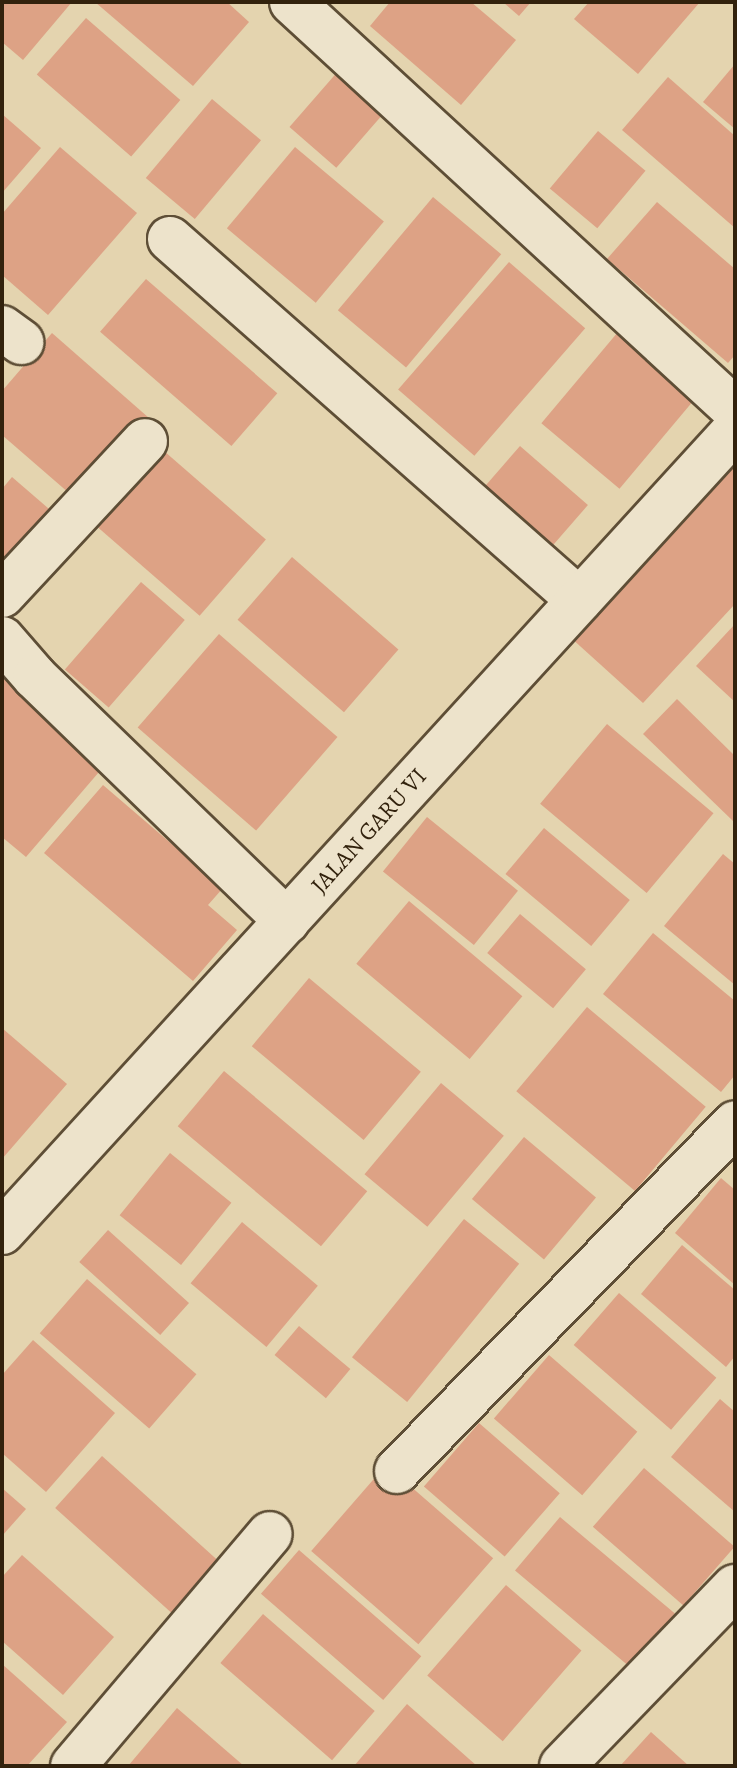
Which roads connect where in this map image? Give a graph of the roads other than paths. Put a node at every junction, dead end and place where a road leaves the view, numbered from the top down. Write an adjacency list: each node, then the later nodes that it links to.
1 (292, 2): 3 (street)
2 (170, 239): 7 (street)
3 (735, 410)
4 (735, 430): 7 (street, JALAN GARU VI)
5 (145, 441): 6 (street)
6 (2, 595)
7 (579, 600): 9 (street, JALAN GARU VI)
8 (2, 639): 9 (street)
9 (287, 921): 11 (street, JALAN GARU VI)
10 (729, 1143): 12 (street)
11 (2, 1232)
12 (397, 1471)
13 (270, 1534): 15 (street)
14 (735, 1587): 16 (street)
15 (73, 1766)
16 (562, 1766)

